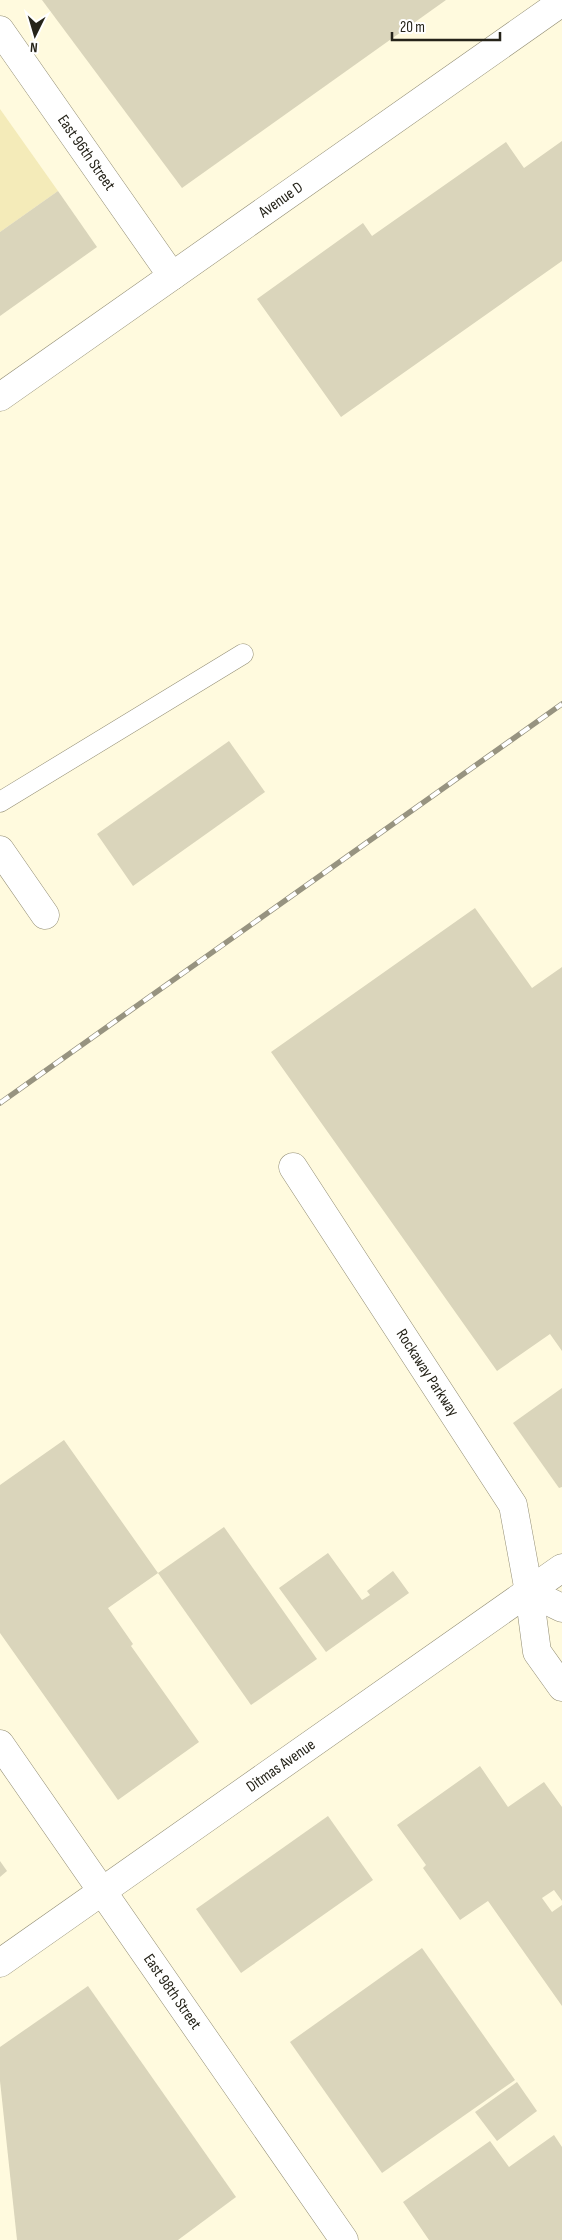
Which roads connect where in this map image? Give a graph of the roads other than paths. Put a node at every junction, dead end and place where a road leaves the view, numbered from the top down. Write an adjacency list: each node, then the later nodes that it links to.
1 (562, 2): 3 (street, Avenue D)
2 (0, 30): 3 (street, East 96th Street)
3 (172, 276): 4 (street, Avenue D)
4 (0, 397)
5 (243, 654): 6 (lane)
6 (0, 802)
7 (0, 850): 8 (street)
8 (45, 915)
9 (293, 1167): 11 (street, Rockaway Parkway)
10 (562, 1568): 11 (street, Ditmas Avenue)
11 (528, 1592): 12 (street); 13 (street, Rockaway Parkway); 15 (street, Ditmas Avenue)
12 (562, 1608)
13 (562, 1687)
14 (0, 1744): 15 (street, East 98th Street)
15 (103, 1892): 16 (street, Ditmas Avenue); 17 (street, East 98th Street)
16 (0, 1963)
17 (344, 2240)

